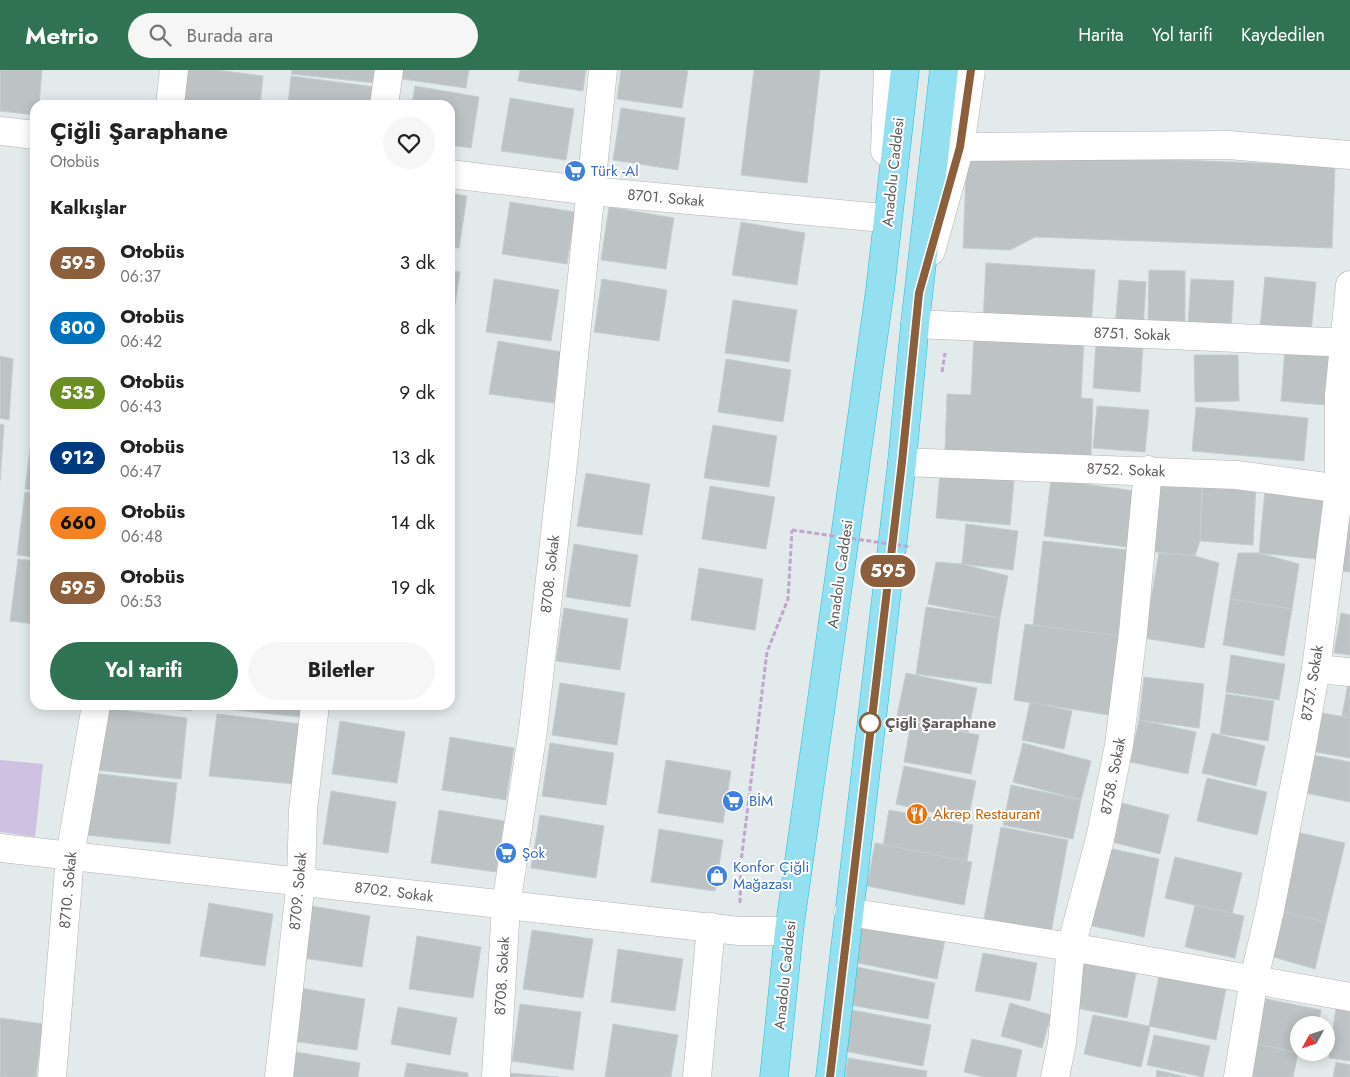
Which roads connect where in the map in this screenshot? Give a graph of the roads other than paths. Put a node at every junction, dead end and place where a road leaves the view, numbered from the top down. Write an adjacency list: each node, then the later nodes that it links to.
1 (174, 70): 8 (street)
2 (389, 70): 9 (street)
3 (604, 70): 15 (street, 8708. Sokak)
4 (888, 70): 16 (street)
5 (905, 70): 18 (highway, Anadolu Caddesi)
6 (944, 70): 19 (highway)
7 (971, 70): 12 (street)
8 (171, 100)
9 (385, 100)
10 (0, 131): 11 (street)
11 (30, 134)
12 (960, 147): 13 (street); 19 (street)
13 (1350, 155)
14 (455, 175): 15 (street, 8701. Sokak)
15 (591, 191): 16 (street, 8701. Sokak); 32 (street, 8708. Sokak)
16 (883, 218): 18 (street)
17 (1350, 285): 21 (street, 8757. Sokak)
18 (880, 290): 35 (highway, Anadolu Caddesi)
19 (919, 293): 20 (highway)
20 (915, 324): 21 (street, 8751. Sokak); 22 (highway)
21 (1347, 343): 24 (street, 8757. Sokak)
22 (902, 462): 23 (street, 8752. Sokak); 33 (highway)
23 (1148, 470): 24 (street, 8752. Sokak); 36 (street, 8758. Sokak)
24 (1344, 489): 25 (street, 8757. Sokak)
25 (1316, 669): 26 (street); 37 (street, 8757. Sokak)
26 (1350, 672)
27 (95, 710): 30 (street, 8710. Sokak)
28 (314, 710): 31 (street, 8709. Sokak)
29 (0, 848): 30 (street, 8702. Sokak)
30 (70, 856): 31 (street, 8702. Sokak); 39 (street, 8710. Sokak)
31 (301, 881): 32 (street, 8702. Sokak); 40 (street, 8709. Sokak)
32 (506, 905): 34 (street, 8702. Sokak); 41 (street, 8708. Sokak)
33 (848, 912): 36 (street); 44 (highway)
34 (711, 928): 35 (street, 8702. Sokak); 42 (street)
35 (789, 931): 43 (highway, Anadolu Caddesi)
36 (1071, 947): 37 (street); 45 (street, 8758. Sokak)
37 (1254, 979): 38 (street); 46 (street, 8757. Sokak)
38 (1350, 997)
39 (52, 1077)
40 (279, 1077)
41 (496, 1077)
42 (697, 1077)
43 (774, 1077)
44 (830, 1077)
45 (1055, 1077)
46 (1238, 1077)

